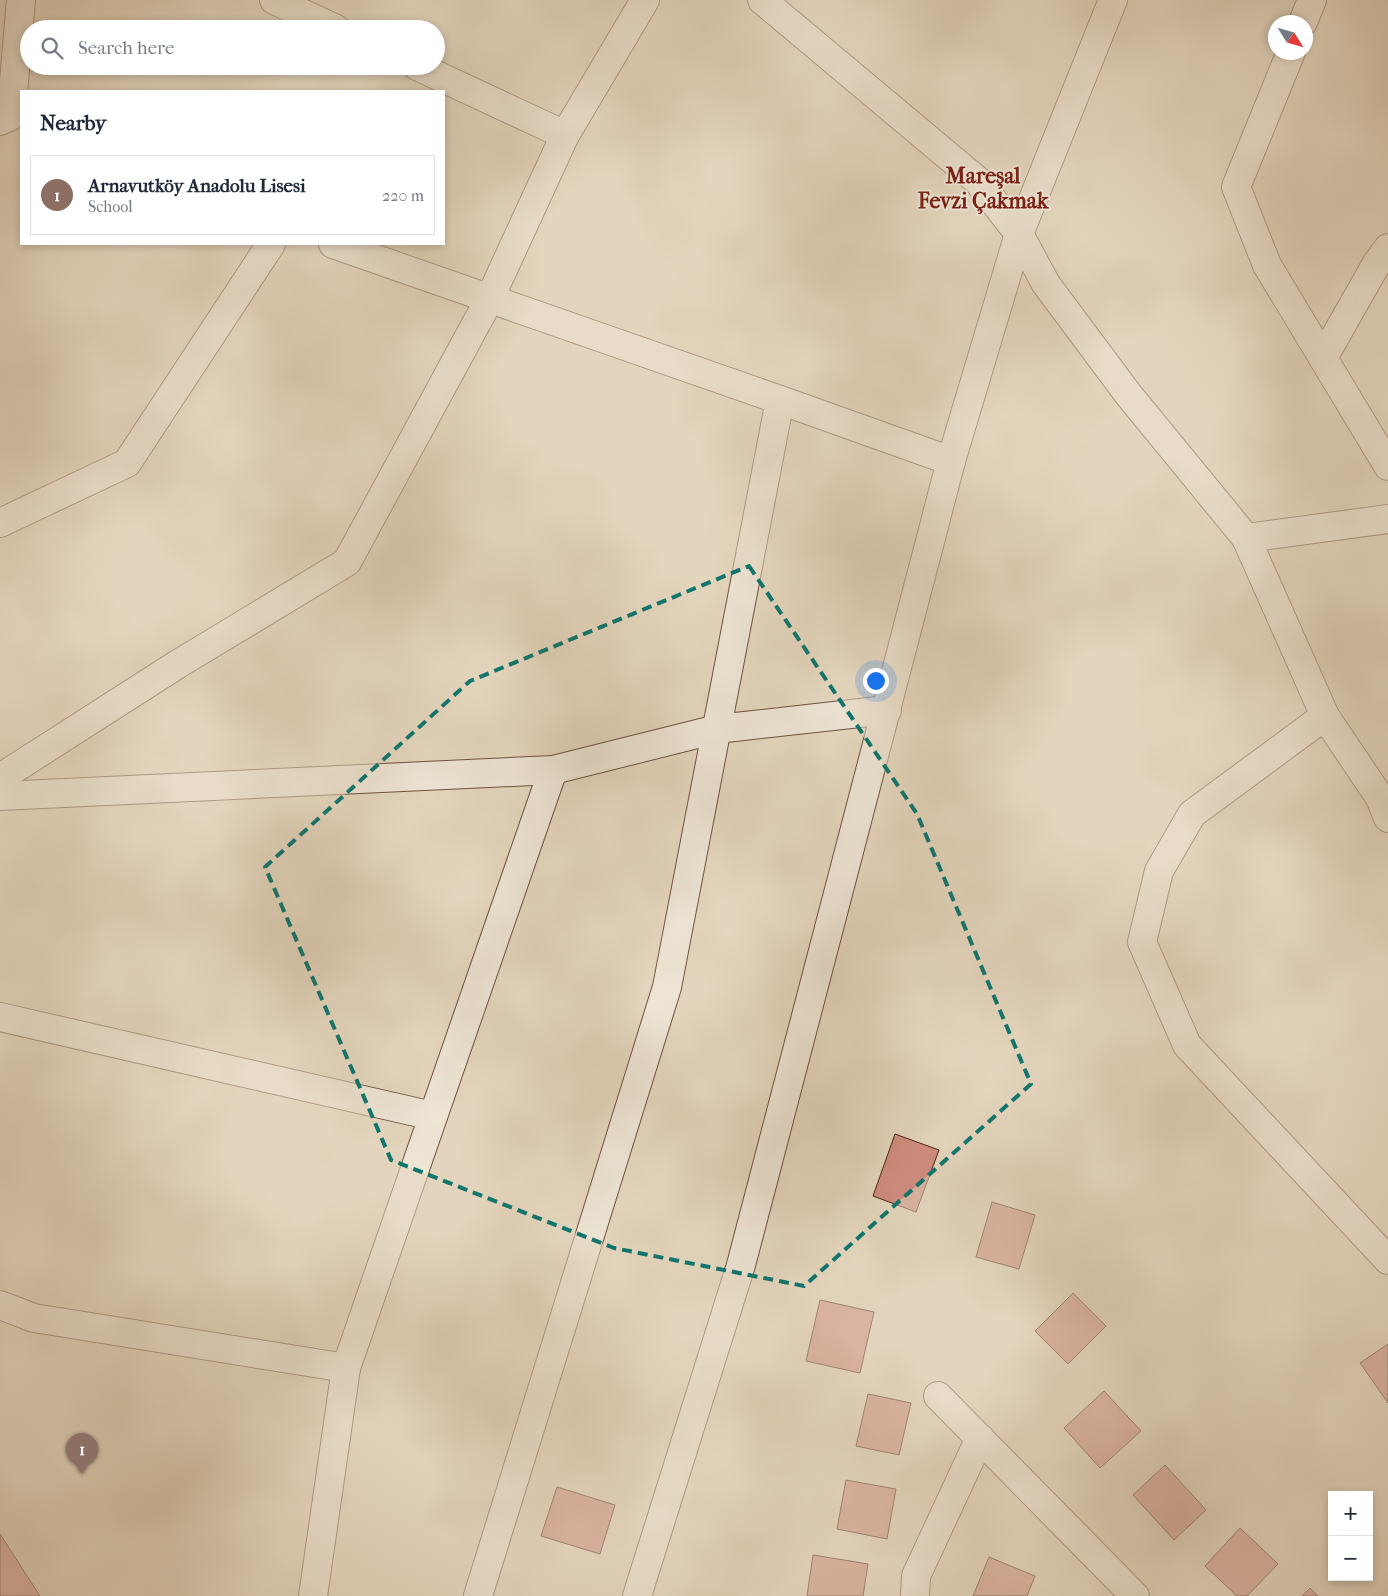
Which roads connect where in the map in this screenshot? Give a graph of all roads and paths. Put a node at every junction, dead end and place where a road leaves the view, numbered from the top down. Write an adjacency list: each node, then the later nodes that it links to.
1 (21, 0): 11 (street)
2 (274, 0): 8 (street)
3 (645, 0): 12 (street)
4 (762, 0): 13 (street)
5 (1113, 0): 13 (street)
6 (1312, 0): 7 (street)
7 (1306, 15)
8 (317, 20)
9 (1288, 60): 18 (street)
10 (436, 75): 12 (street)
11 (11, 119)
12 (565, 135): 17 (street)
13 (1019, 234): 20 (street); 24 (street)
14 (271, 245): 23 (street)
15 (336, 245): 17 (street)
16 (1388, 248): 18 (street)
17 (490, 298): 19 (street); 29 (street)
18 (1324, 358): 21 (street)
19 (780, 400): 20 (street); 27 (street)
20 (951, 461): 25 (street)
21 (1388, 466)
22 (1388, 518): 24 (street)
23 (0, 523)
24 (1246, 538): 26 (street)
25 (886, 710): 27 (street); 41 (street)
26 (1325, 716): 31 (street); 34 (street)
27 (717, 729): 28 (street); 40 (street)
28 (553, 770): 30 (street); 33 (street)
29 (0, 778)
30 (0, 796)
31 (1385, 804)
32 (0, 1016): 33 (street)
33 (433, 1116): 36 (street)
34 (1388, 1260)
35 (0, 1305): 36 (street)
36 (346, 1368): 39 (street)
37 (938, 1396): 38 (street)
38 (980, 1438): 42 (street); 43 (street)
39 (313, 1596)
40 (478, 1596)
41 (637, 1596)
42 (914, 1596)
43 (1135, 1596)

